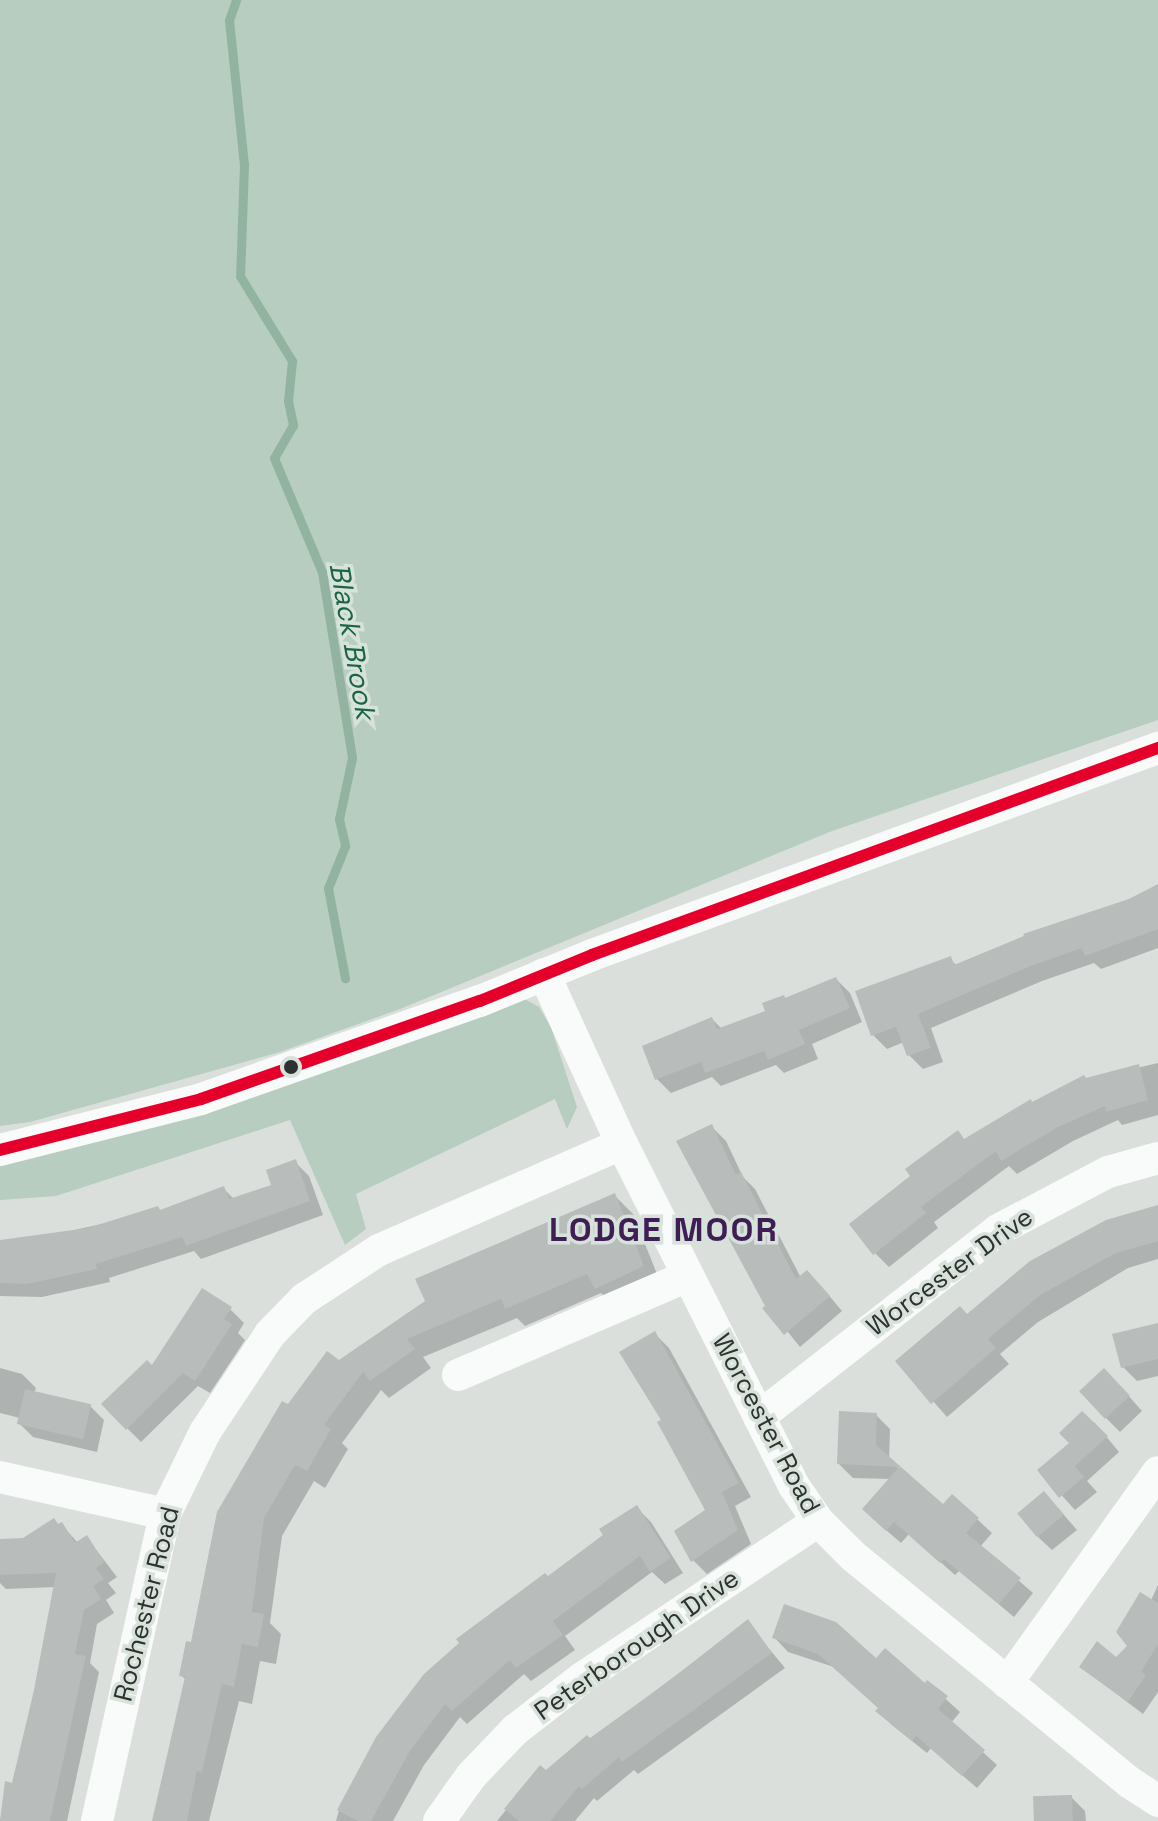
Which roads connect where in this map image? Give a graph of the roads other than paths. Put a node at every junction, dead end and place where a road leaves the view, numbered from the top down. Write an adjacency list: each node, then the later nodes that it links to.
1 (1158, 748): 2 (street)
2 (544, 974): 3 (street, Worcester Road); 4 (street)
3 (622, 1144): 6 (street, Worcester Road); 11 (street, Rochester Road)
4 (0, 1150)
5 (1158, 1158): 8 (street, Worcester Drive)
6 (688, 1276): 7 (street); 8 (street, Worcester Road)
7 (458, 1375)
8 (759, 1417): 12 (street, Worcester Road)
9 (1158, 1472): 13 (street)
10 (0, 1477): 11 (street)
11 (165, 1514): 15 (street, Rochester Road)
12 (818, 1521): 13 (street, Worcester Road); 16 (street, Peterborough Drive)
13 (1007, 1683): 14 (street, Worcester Road)
14 (1158, 1801)
15 (97, 1821)
16 (439, 1821)

